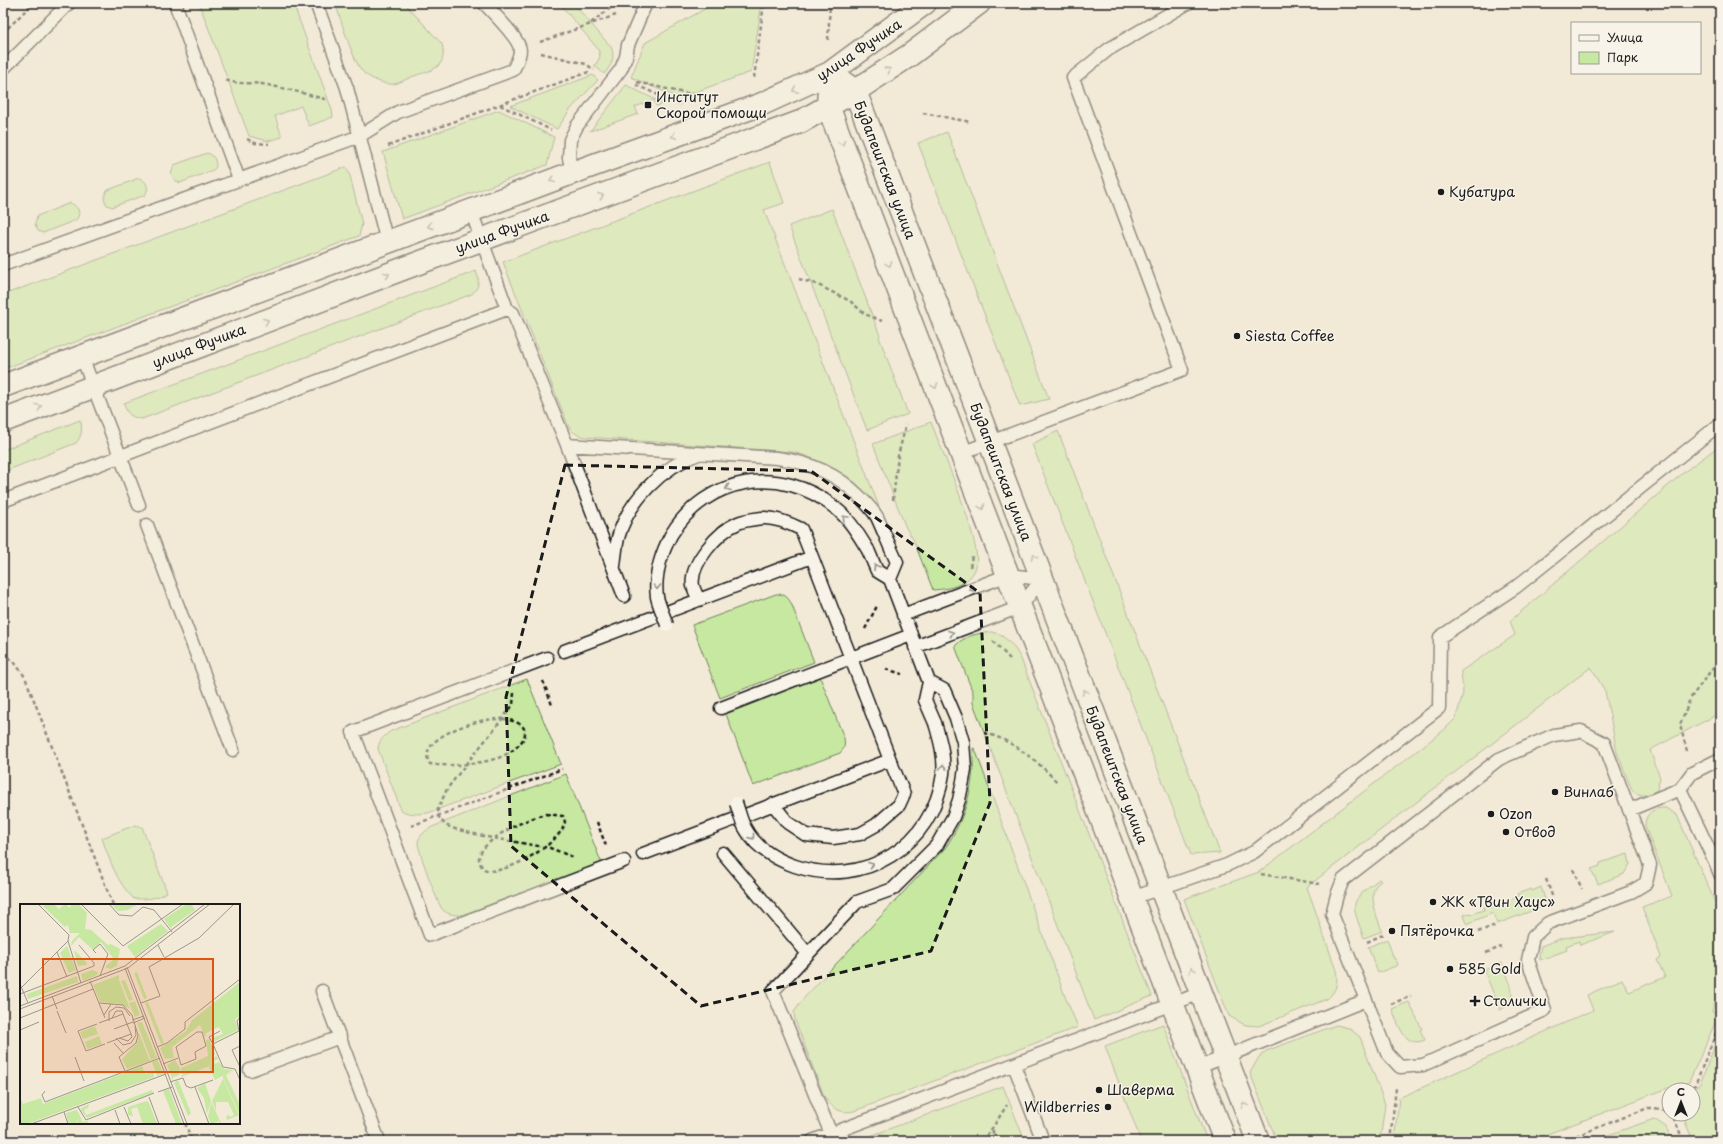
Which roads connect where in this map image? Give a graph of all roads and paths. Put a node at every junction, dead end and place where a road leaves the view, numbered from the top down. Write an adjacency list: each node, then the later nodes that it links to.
1 (33, 3): 16 (path)
2 (69, 3): 18 (lane)
3 (175, 3): 35 (lane)
4 (316, 3): 27 (lane)
5 (484, 3): 31 (lane)
6 (617, 3): 15 (path)
7 (646, 3): 32 (lane)
8 (764, 3): 20 (path)
9 (830, 3): 17 (path)
10 (925, 3): 19 (street, улица Фучика)
11 (979, 3): 23 (street, улица Фучика, one-way to 11)
12 (1188, 3): 49 (lane)
13 (1246, 3): 14 (path)
14 (1262, 3)
15 (589, 25)
16 (3, 33)
17 (828, 44)
18 (3, 69)
19 (830, 73): 23 (street, Будапештская улица); 26 (street); 34 (street, улица Фучика, one-way to 34)
20 (754, 80)
21 (632, 82): 24 (path)
22 (225, 86): 27 (path)
23 (855, 92): 26 (street, улица Фучика); 49 (street, Будапештская улица)
24 (709, 95)
25 (499, 105): 32 (path)
26 (828, 106): 37 (street, улица Фучика, one-way to 26); 52 (street, one-way to 52)
27 (352, 107): 31 (lane)
28 (922, 113): 29 (path)
29 (971, 122)
30 (244, 136): 33 (path)
31 (360, 136): 35 (lane); 38 (lane)
32 (570, 140): 34 (lane)
33 (275, 144)
34 (572, 173): 36 (street, улица Фучика, one-way to 36)
35 (239, 180): 39 (lane)
36 (471, 211): 37 (lane); 38 (street, улица Фучика, one-way to 38)
37 (480, 240): 41 (lane); 45 (street, улица Фучика, one-way to 37)
38 (387, 242): 43 (street, улица Фучика)
39 (3, 265)
40 (799, 279): 42 (path)
41 (507, 309): 50 (lane); 53 (lane)
42 (883, 321)
43 (82, 357): 44 (street, улица Фучика); 45 (lane)
44 (3, 386)
45 (93, 387): 46 (street, улица Фучика, one-way to 45); 53 (lane)
46 (3, 421)
47 (906, 424): 56 (path)
48 (1720, 424): 97 (lane)
49 (990, 442): 52 (lane); 62 (street, Будапештская улица, one-way to 49)
50 (567, 445): 51 (lane); 59 (lane)
51 (699, 453): 59 (lane); 61 (lane)
52 (961, 453): 60 (street, one-way to 60)
53 (120, 456): 54 (lane); 55 (lane)
54 (3, 501)
55 (139, 505)
56 (893, 506)
57 (147, 525): 79 (lane)
58 (812, 557): 64 (lane); 64 (lane); 72 (lane)
59 (614, 567): 63 (lane)
60 (1008, 575): 62 (lane); 65 (street); 66 (lane, one-way to 66)
61 (890, 579): 66 (lane); 67 (lane, one-way to 67, bridge)
62 (1042, 579): 65 (lane); 103 (street, Будапештская улица, one-way to 62)
63 (624, 596)
64 (699, 600): 69 (lane)
65 (1020, 607): 68 (lane, one-way to 65); 105 (street)
66 (903, 616): 68 (lane)
67 (667, 625)
68 (913, 641): 72 (lane); 75 (lane)
69 (564, 651)
70 (3, 652): 107 (path)
71 (547, 658): 74 (lane)
72 (851, 658): 76 (lane); 81 (lane)
73 (1720, 658): 84 (path)
74 (513, 670): 77 (path); 91 (lane)
75 (929, 682): 87 (lane, one-way to 75, bridge); 114 (lane)
76 (721, 708)
77 (503, 718): 82 (path); 82 (path); 82 (path)
78 (982, 732): 85 (path)
79 (233, 750)
80 (1720, 759): 84 (lane)
81 (890, 760): 88 (lane); 88 (lane)
82 (466, 764): 90 (path)
83 (562, 768): 90 (path)
84 (1692, 772): 86 (lane)
85 (1060, 785)
86 (1680, 789): 89 (lane); 98 (lane)
87 (736, 803)
88 (773, 804): 95 (lane)
89 (1630, 810): 102 (lane); 125 (lane)
90 (438, 816): 91 (path); 92 (path)
91 (392, 833): 100 (lane)
92 (496, 838): 93 (path); 93 (path); 93 (path)
93 (543, 847): 100 (path)
94 (723, 853): 114 (lane)
95 (643, 854)
96 (624, 861): 100 (lane)
97 (1227, 865): 102 (path); 103 (lane)
98 (1719, 866)
99 (1573, 869): 104 (path)
100 (591, 874)
101 (1546, 880): 106 (path)
102 (1340, 887): 118 (lane)
103 (1161, 888): 105 (lane); 116 (street, Будапештская улица, one-way to 103)
104 (1584, 895)
105 (1132, 898): 119 (street)
106 (1554, 900)
107 (113, 904)
108 (1494, 930): 109 (path)
109 (1478, 932)
110 (1386, 934): 111 (path)
111 (1362, 944)
112 (1501, 947): 113 (path)
113 (1486, 953)
114 (808, 954): 134 (lane)
115 (322, 991): 122 (lane)
116 (1201, 993): 119 (lane); 123 (street, Будапештская улица)
117 (1411, 996): 120 (path)
118 (1366, 1000): 123 (lane); 125 (lane)
119 (1172, 1005): 124 (lane); 126 (street)
120 (1386, 1006)
121 (1720, 1023): 129 (path)
122 (340, 1036): 127 (lane); 136 (lane)
123 (1225, 1056): 126 (lane); 142 (street, Будапештская улица, one-way to 123)
124 (1014, 1065): 128 (lane); 134 (lane)
125 (1398, 1065): 143 (path)
126 (1197, 1068): 141 (street)
127 (250, 1070)
128 (1021, 1082): 133 (path); 140 (lane)
129 (1696, 1082)
130 (1661, 1109): 144 (path)
131 (1676, 1122): 145 (path)
132 (185, 1124): 135 (path)
133 (994, 1127): 138 (path); 139 (path)
134 (831, 1134): 137 (lane)
135 (192, 1141)
136 (379, 1141)
137 (812, 1141)
138 (982, 1141)
139 (993, 1141)
140 (1043, 1141)
141 (1225, 1141)
142 (1258, 1141)
143 (1390, 1141)
144 (1563, 1141)
145 (1683, 1141)

